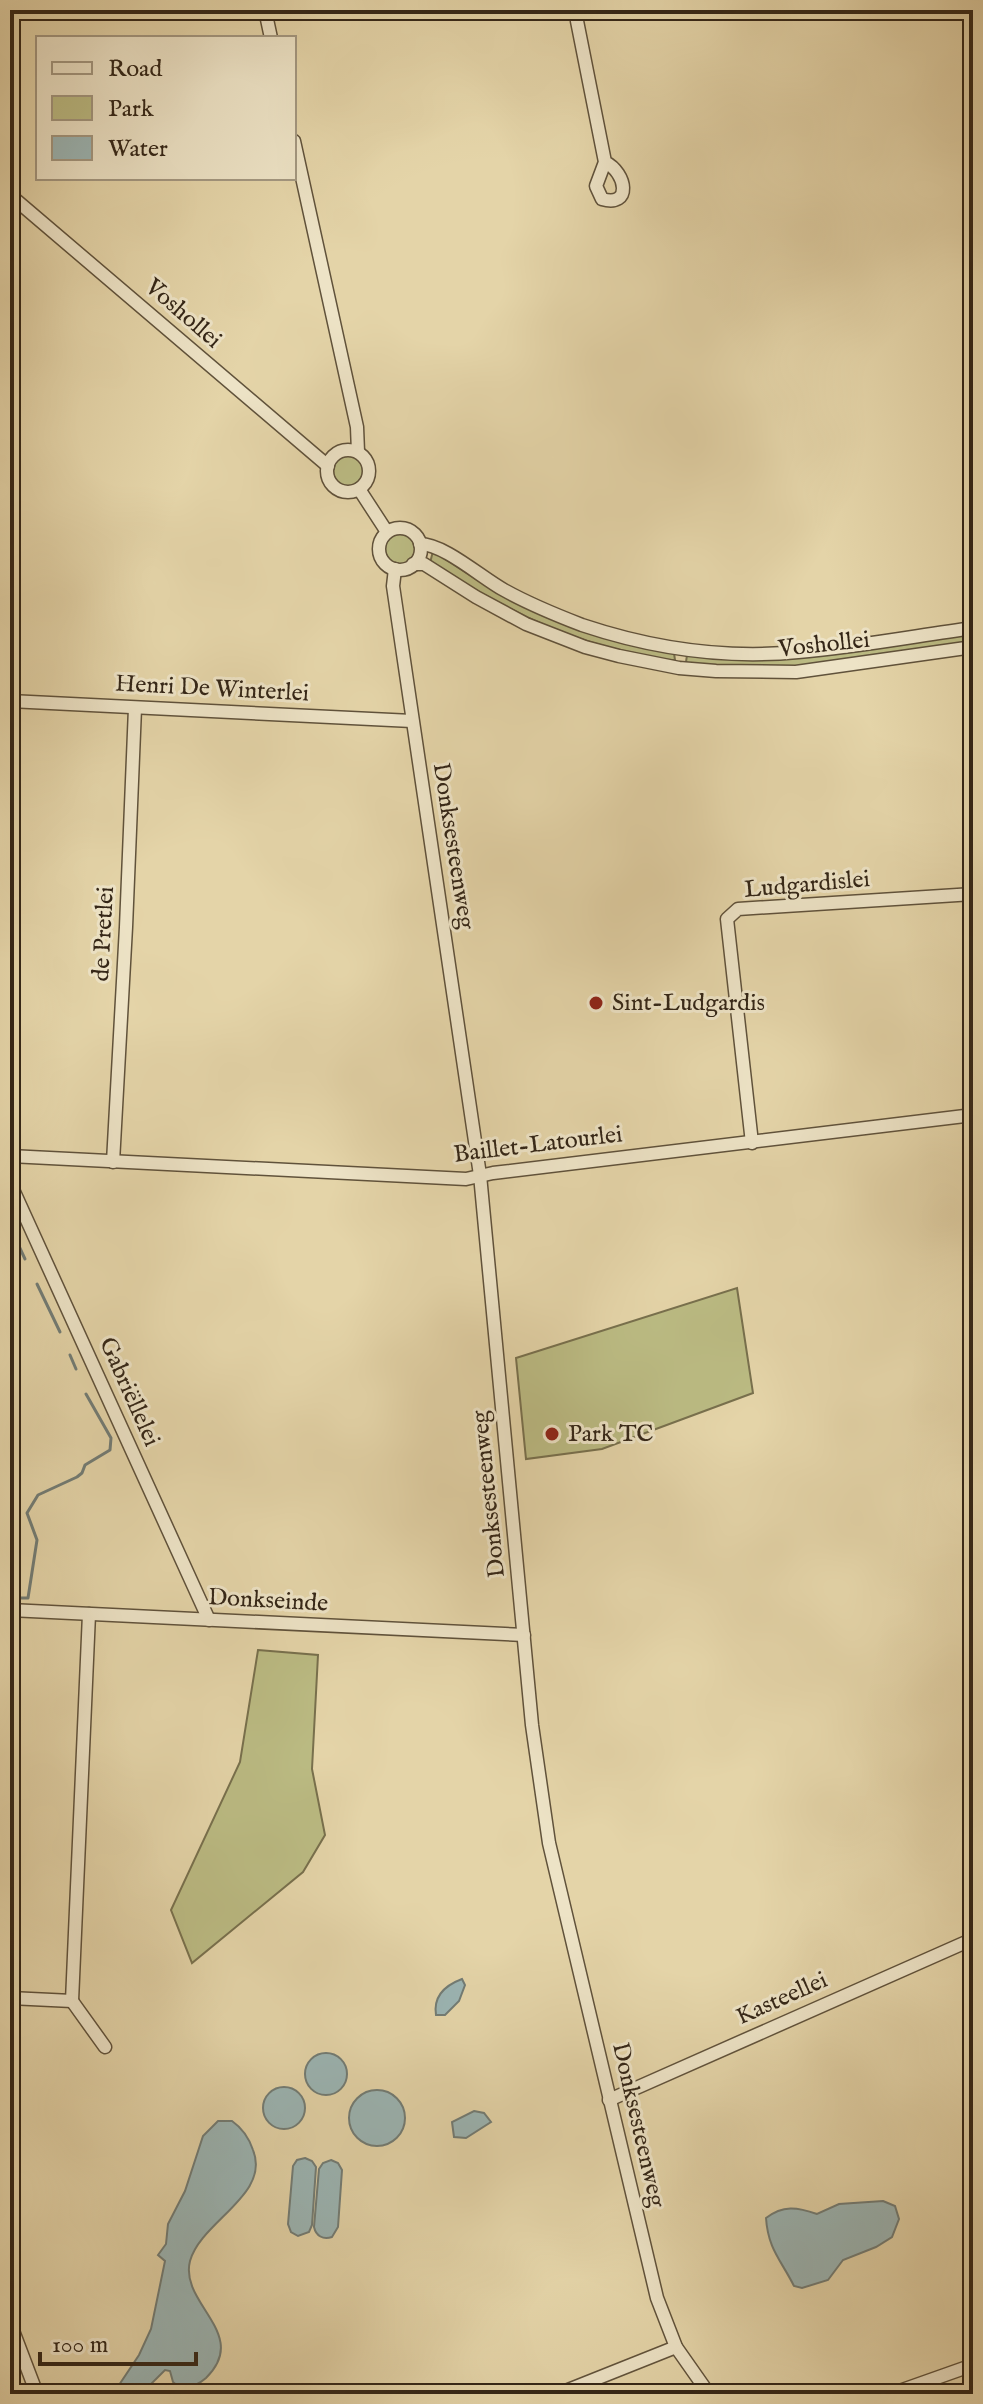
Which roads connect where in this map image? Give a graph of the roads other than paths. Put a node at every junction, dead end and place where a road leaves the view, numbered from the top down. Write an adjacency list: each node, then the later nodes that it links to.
1 (265, 10): 3 (street)
2 (578, 10): 5 (street)
3 (271, 36)
4 (296, 150): 7 (street)
5 (605, 162)
6 (10, 195): 8 (street, Voshollei)
7 (358, 452): 8 (street); 9 (street)
8 (328, 466): 9 (street)
9 (359, 489): 10 (street)
10 (387, 532): 11 (street); 13 (street, Donksesteenweg)
11 (420, 544): 12 (street); 16 (street, Voshollei)
12 (413, 564): 13 (street); 17 (street, Voshollei)
13 (395, 569): 20 (street, Donksesteenweg)
14 (973, 628): 16 (street, Voshollei)
15 (973, 647): 17 (street, Voshollei)
16 (682, 649): 17 (street)
17 (679, 668)
18 (10, 701): 19 (street, Henri De Winterlei)
19 (135, 708): 20 (street, Henri De Winterlei); 25 (street, de Pretlei)
20 (412, 721): 26 (street, Donksesteenweg)
21 (973, 894): 23 (street, Ludgardislei)
22 (973, 1115): 23 (street, Baillet-Latourlei)
23 (752, 1143): 26 (street, Baillet-Latourlei)
24 (10, 1156): 25 (street, Baillet-Latourlei)
25 (113, 1162): 26 (street, Baillet-Latourlei)
26 (480, 1175): 31 (street, Donksesteenweg)
27 (10, 1183): 30 (street, Gabriëllelei)
28 (10, 1610): 29 (street, Donkseinde)
29 (89, 1614): 30 (street, Donkseinde); 34 (street)
30 (209, 1620): 31 (street, Donkseinde)
31 (524, 1635): 36 (street, Donksesteenweg)
32 (973, 1939): 36 (street, Kasteellei)
33 (10, 1998): 34 (street)
34 (72, 2001): 35 (street)
35 (105, 2047)
36 (609, 2100): 38 (street, Donksesteenweg)
37 (10, 2323): 40 (street)
38 (676, 2347): 41 (street); 42 (street, Donksesteenweg)
39 (973, 2365): 43 (street)
40 (37, 2394)
41 (558, 2394)
42 (709, 2394)
43 (891, 2394)

